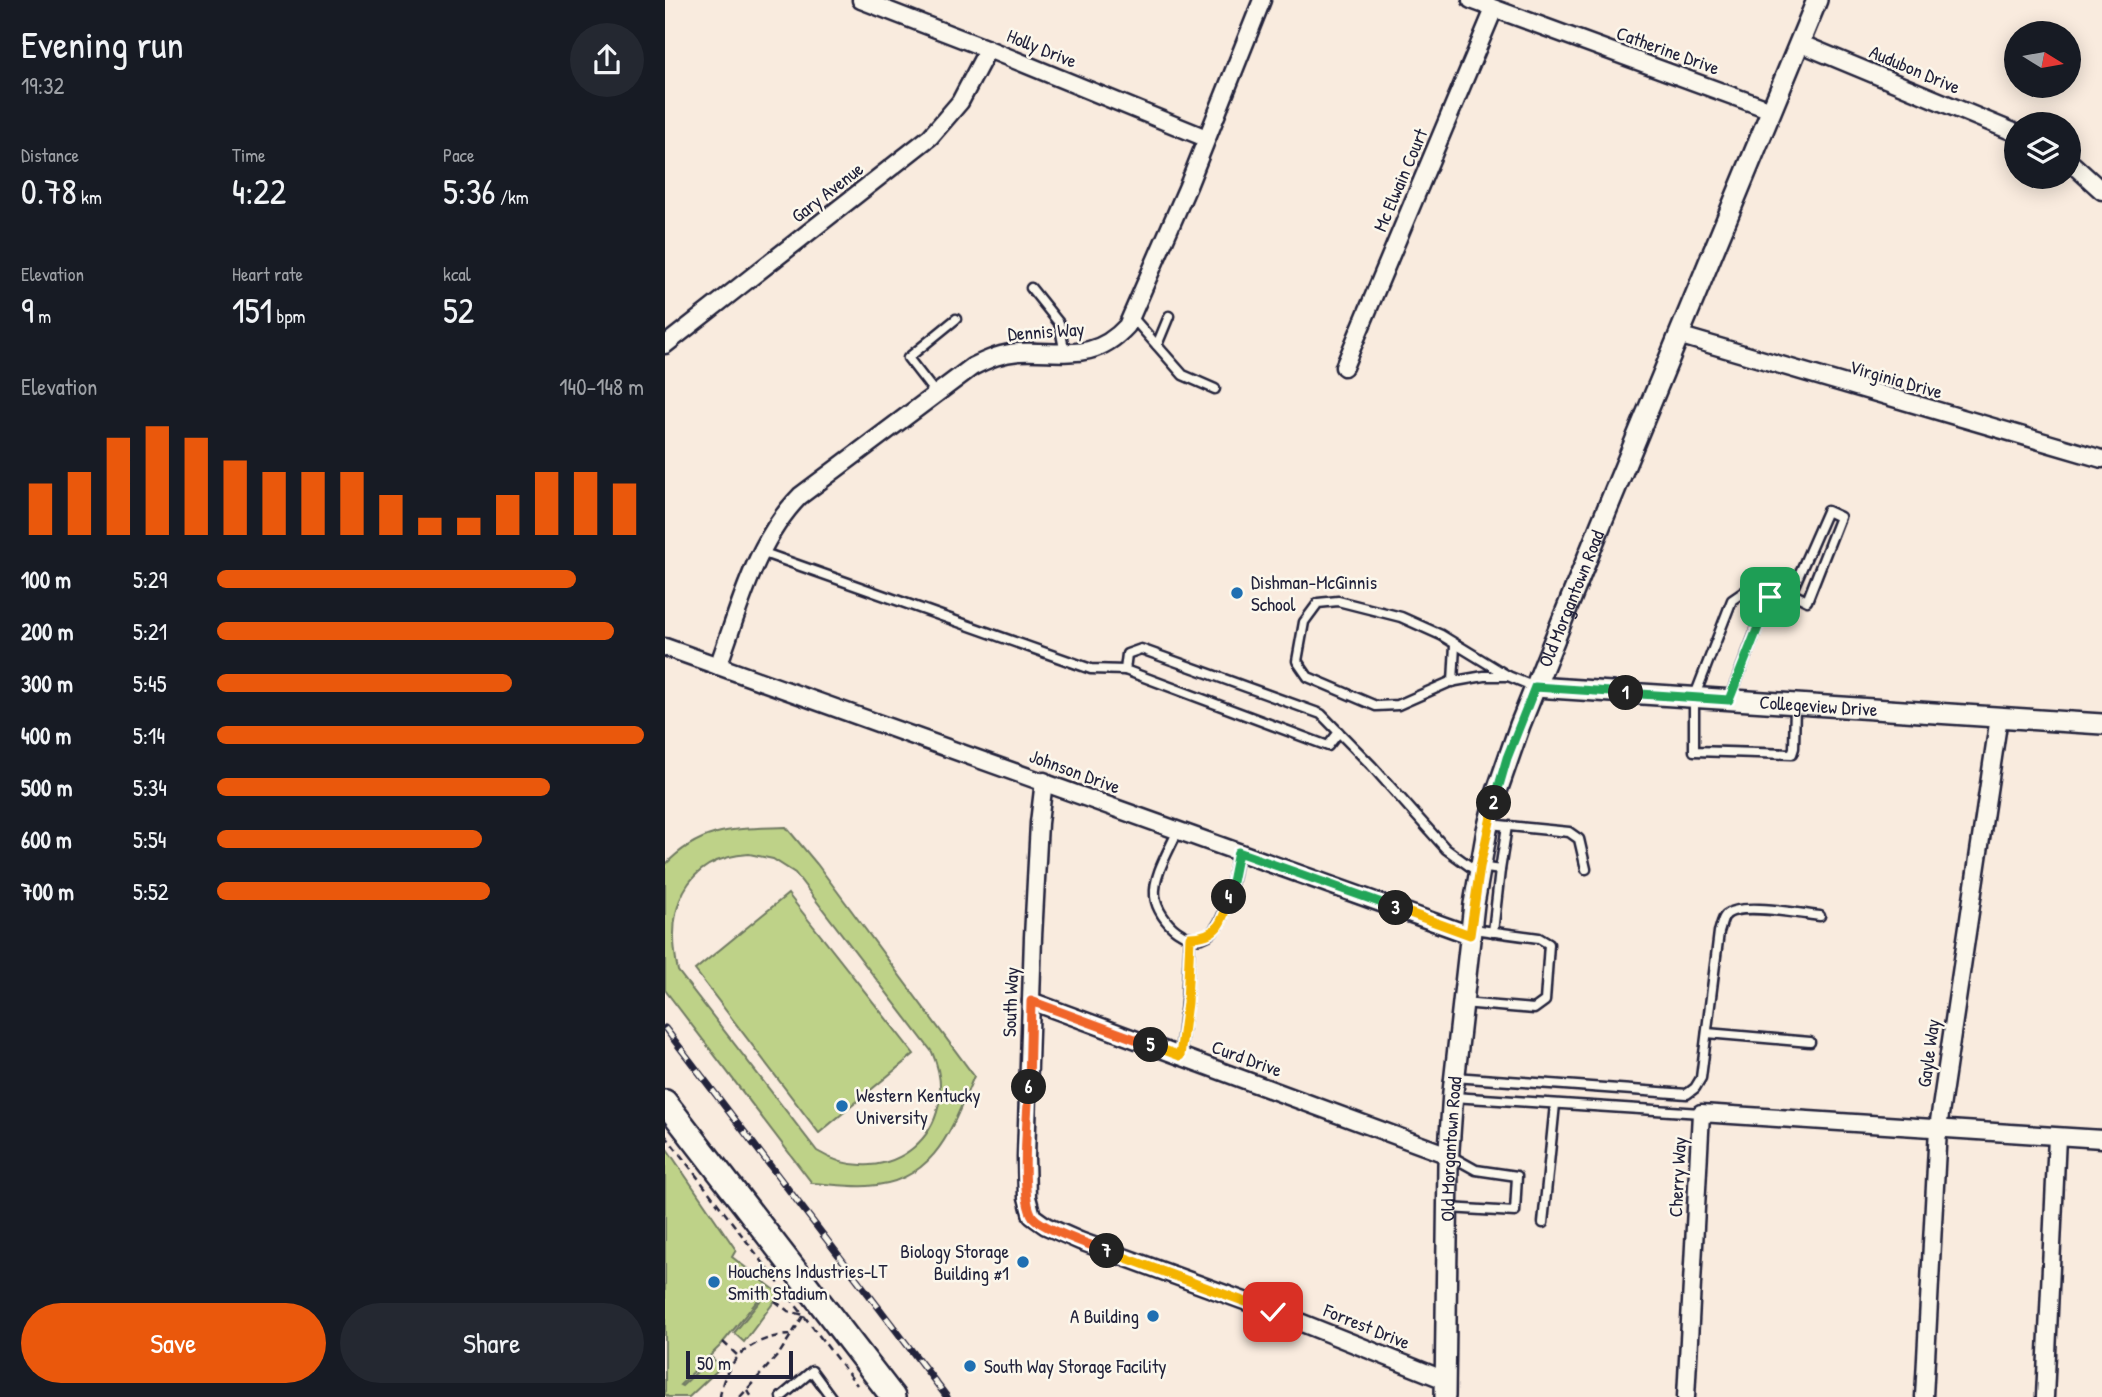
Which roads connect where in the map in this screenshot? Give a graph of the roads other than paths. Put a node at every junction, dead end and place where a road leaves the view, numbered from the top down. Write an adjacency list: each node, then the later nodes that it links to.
1 (860, 0): 7 (street, Holly Drive)
2 (1262, 0): 10 (street, Dennis Way)
3 (1471, 0): 5 (street, Catherine Drive)
4 (1817, 0): 6 (street, Old Morgantown Road)
5 (1494, 9): 8 (street, Catherine Drive); 21 (street, Mc Elwain Court)
6 (1799, 43): 8 (street, Old Morgantown Road); 9 (street, Audubon Drive)
7 (988, 49): 10 (street, Holly Drive); 18 (street, Gary Avenue)
8 (1771, 110): 17 (street, Old Morgantown Road)
9 (2004, 128)
10 (1206, 138): 15 (street, Dennis Way)
11 (2081, 172): 12 (street)
12 (2102, 191)
13 (1031, 289): 20 (lane)
14 (1169, 316): 19 (lane)
15 (1132, 317): 19 (lane); 20 (street, Dennis Way)
16 (955, 319): 23 (lane)
17 (1678, 335): 24 (street, Virginia Drive); 34 (street, Old Morgantown Road)
18 (665, 345)
19 (1157, 345): 22 (lane)
20 (1065, 354): 23 (street, Dennis Way)
21 (1344, 367)
22 (1215, 389)
23 (936, 394): 25 (street, Dennis Way)
24 (2102, 459)
25 (761, 552): 30 (street, Dennis Way); 31 (lane)
26 (1791, 593): 26 (lane); 27 (lane)
27 (1770, 597): 35 (lane); 36 (lane)
28 (1455, 645): 32 (lane); 33 (lane); 33 (lane)
29 (665, 647): 30 (street, Johnson Drive)
30 (718, 666): 41 (street, Johnson Drive)
31 (1125, 670): 40 (lane); 40 (lane)
32 (1508, 676): 33 (lane); 34 (lane)
33 (1453, 682)
34 (1535, 687): 35 (street, Collegeview Drive); 42 (street, Old Morgantown Road)
35 (1694, 698): 36 (street, Collegeview Drive); 37 (lane)
36 (1729, 700): 37 (street, Collegeview Drive)
37 (1795, 704): 38 (street, Collegeview Drive)
38 (1999, 717): 39 (street, Collegeview Drive); 61 (street, Gayle Way)
39 (2102, 724)
40 (1339, 732): 46 (lane)
41 (1044, 781): 43 (street, Johnson Drive); 52 (street, South Way)
42 (1498, 825): 45 (lane); 46 (street, Old Morgantown Road); 47 (lane)
43 (1178, 830): 44 (street, Johnson Drive); 51 (lane)
44 (1238, 852): 49 (street, Johnson Drive); 51 (lane)
45 (1586, 869)
46 (1479, 870): 47 (lane); 49 (street, Old Morgantown Road)
47 (1500, 870): 50 (lane)
48 (1820, 916): 54 (lane)
49 (1471, 932): 50 (lane); 53 (street, Old Morgantown Road)
50 (1493, 932): 53 (lane)
51 (1190, 937): 56 (lane)
52 (1031, 1001): 56 (street, Curd Drive); 66 (street, South Way)
53 (1462, 1003): 57 (street, Old Morgantown Road)
54 (1707, 1033): 55 (lane); 57 (lane)
55 (1809, 1042)
56 (1180, 1056): 64 (street, Curd Drive)
57 (1454, 1087): 59 (lane); 64 (street, Old Morgantown Road)
58 (665, 1102): 69 (main road)
59 (1555, 1104): 60 (lane); 67 (lane)
60 (1701, 1113): 61 (street, Cherry Way); 72 (street, Cherry Way)
61 (1938, 1128): 62 (street, Cherry Way); 73 (street, Gayle Way)
62 (2057, 1137): 63 (street, Cherry Way); 74 (street)
63 (2102, 1139)
64 (1448, 1155): 65 (street, Old Morgantown Road); 65 (lane)
65 (1448, 1208): 68 (street, Old Morgantown Road)
66 (1038, 1221): 68 (street, Forrest Drive)
67 (1543, 1223)
68 (1445, 1388)
69 (886, 1392)
70 (781, 1397): 71 (lane)
71 (831, 1397)
72 (1686, 1397)
73 (1924, 1397)
74 (2045, 1397)

